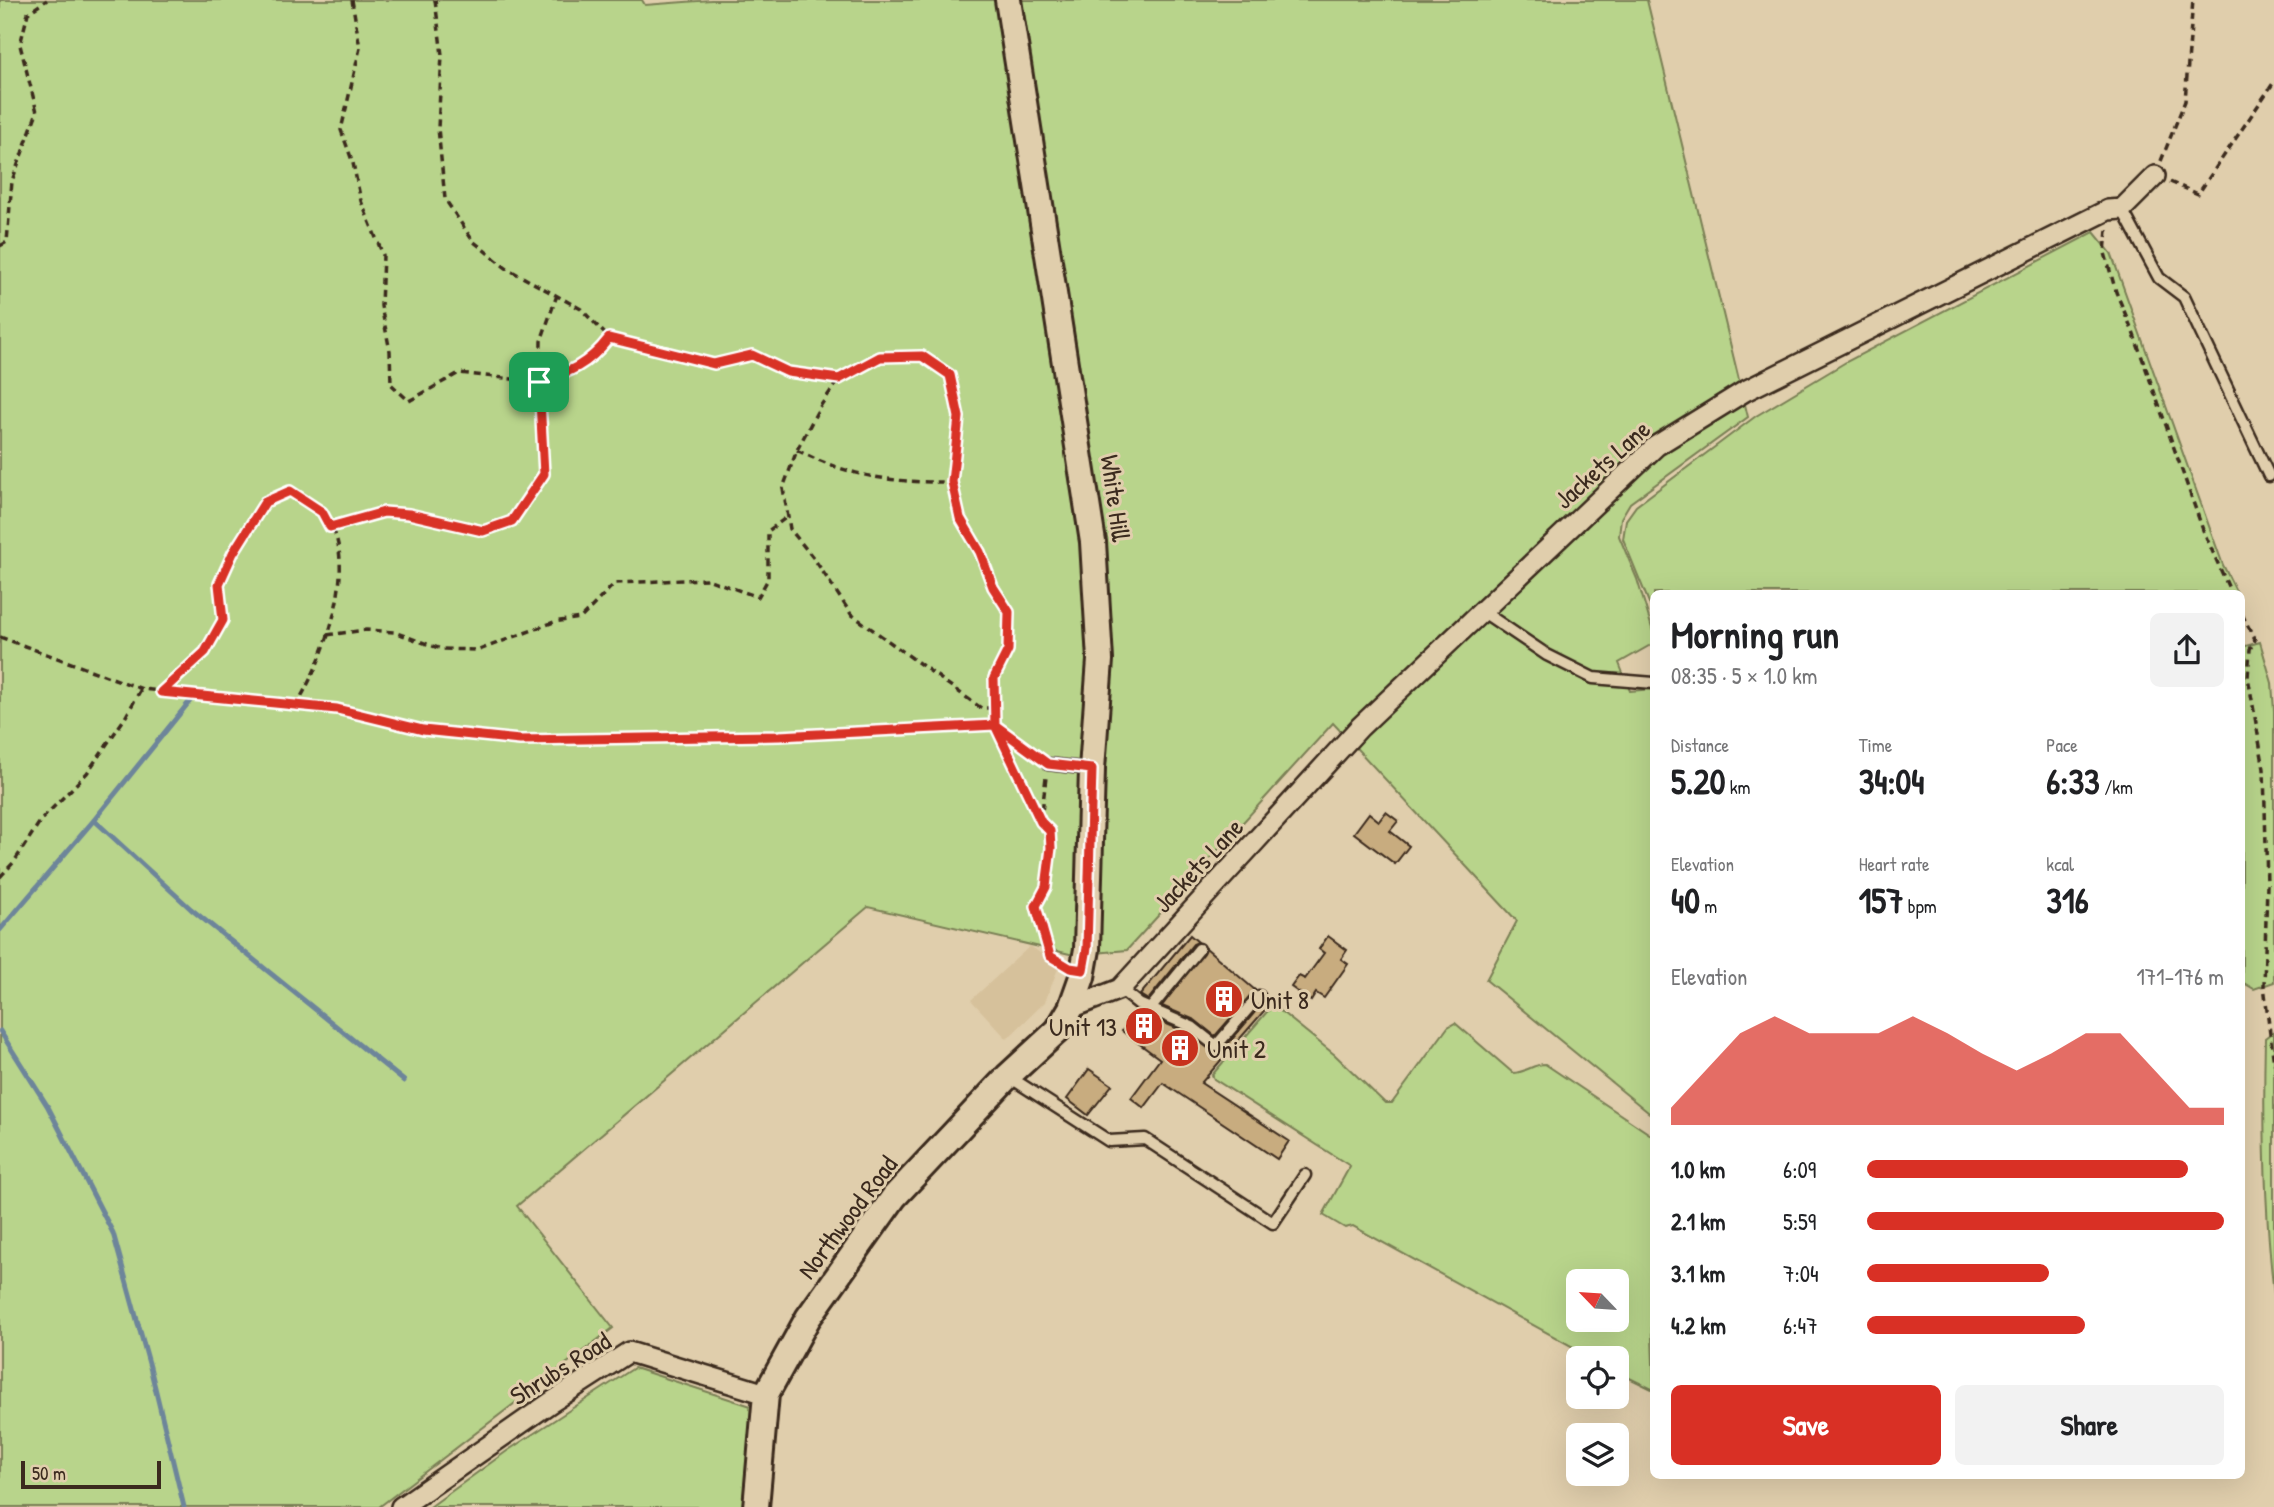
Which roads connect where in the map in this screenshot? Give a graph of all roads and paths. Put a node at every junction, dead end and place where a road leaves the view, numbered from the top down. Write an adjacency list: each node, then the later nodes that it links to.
1 (47, 0): 9 (path)
2 (352, 0): 13 (path)
3 (435, 0): 10 (path)
4 (1008, 0): 31 (street, White Hill)
5 (2193, 0): 7 (path)
6 (2274, 82): 7 (path)
7 (2155, 176): 8 (street, Jackets Lane)
8 (2115, 210): 15 (lane); 19 (path); 20 (street, Jackets Lane)
9 (0, 246)
10 (557, 295): 11 (path); 13 (path)
11 (609, 338): 12 (path); 13 (path)
12 (839, 379): 14 (path); 16 (path)
13 (539, 382): 18 (path)
14 (797, 450): 16 (path); 17 (path)
15 (2269, 476)
16 (952, 482): 28 (path)
17 (788, 517): 22 (path); 28 (path)
18 (330, 527): 22 (path); 26 (path)
19 (2230, 590)
20 (1482, 611): 24 (lane); 36 (street, Jackets Lane)
21 (2245, 620): 40 (path)
22 (327, 635): 27 (path)
23 (0, 637): 25 (path)
24 (1650, 683)
25 (142, 689): 26 (path); 33 (path)
26 (161, 692): 27 (path)
27 (296, 706): 29 (path)
28 (993, 708): 29 (path)
29 (995, 725): 30 (path); 32 (path)
30 (1048, 764): 31 (lane); 32 (path)
31 (1092, 769): 35 (street, White Hill)
32 (1041, 822): 35 (path)
33 (0, 877)
34 (1199, 949): 39 (lane)
35 (1083, 970): 38 (street, White Hill)
36 (1120, 989): 38 (street, Jackets Lane); 39 (lane)
37 (1259, 996): 39 (lane)
38 (1071, 1008): 41 (street, Northwood Road)
39 (1150, 1009)
40 (2274, 1064)
41 (1008, 1076): 42 (lane); 43 (street, Northwood Road)
42 (1305, 1175)
43 (766, 1394): 44 (street, Shrubs Road); 45 (street, Northwood Road)
44 (401, 1507)
45 (756, 1507)

